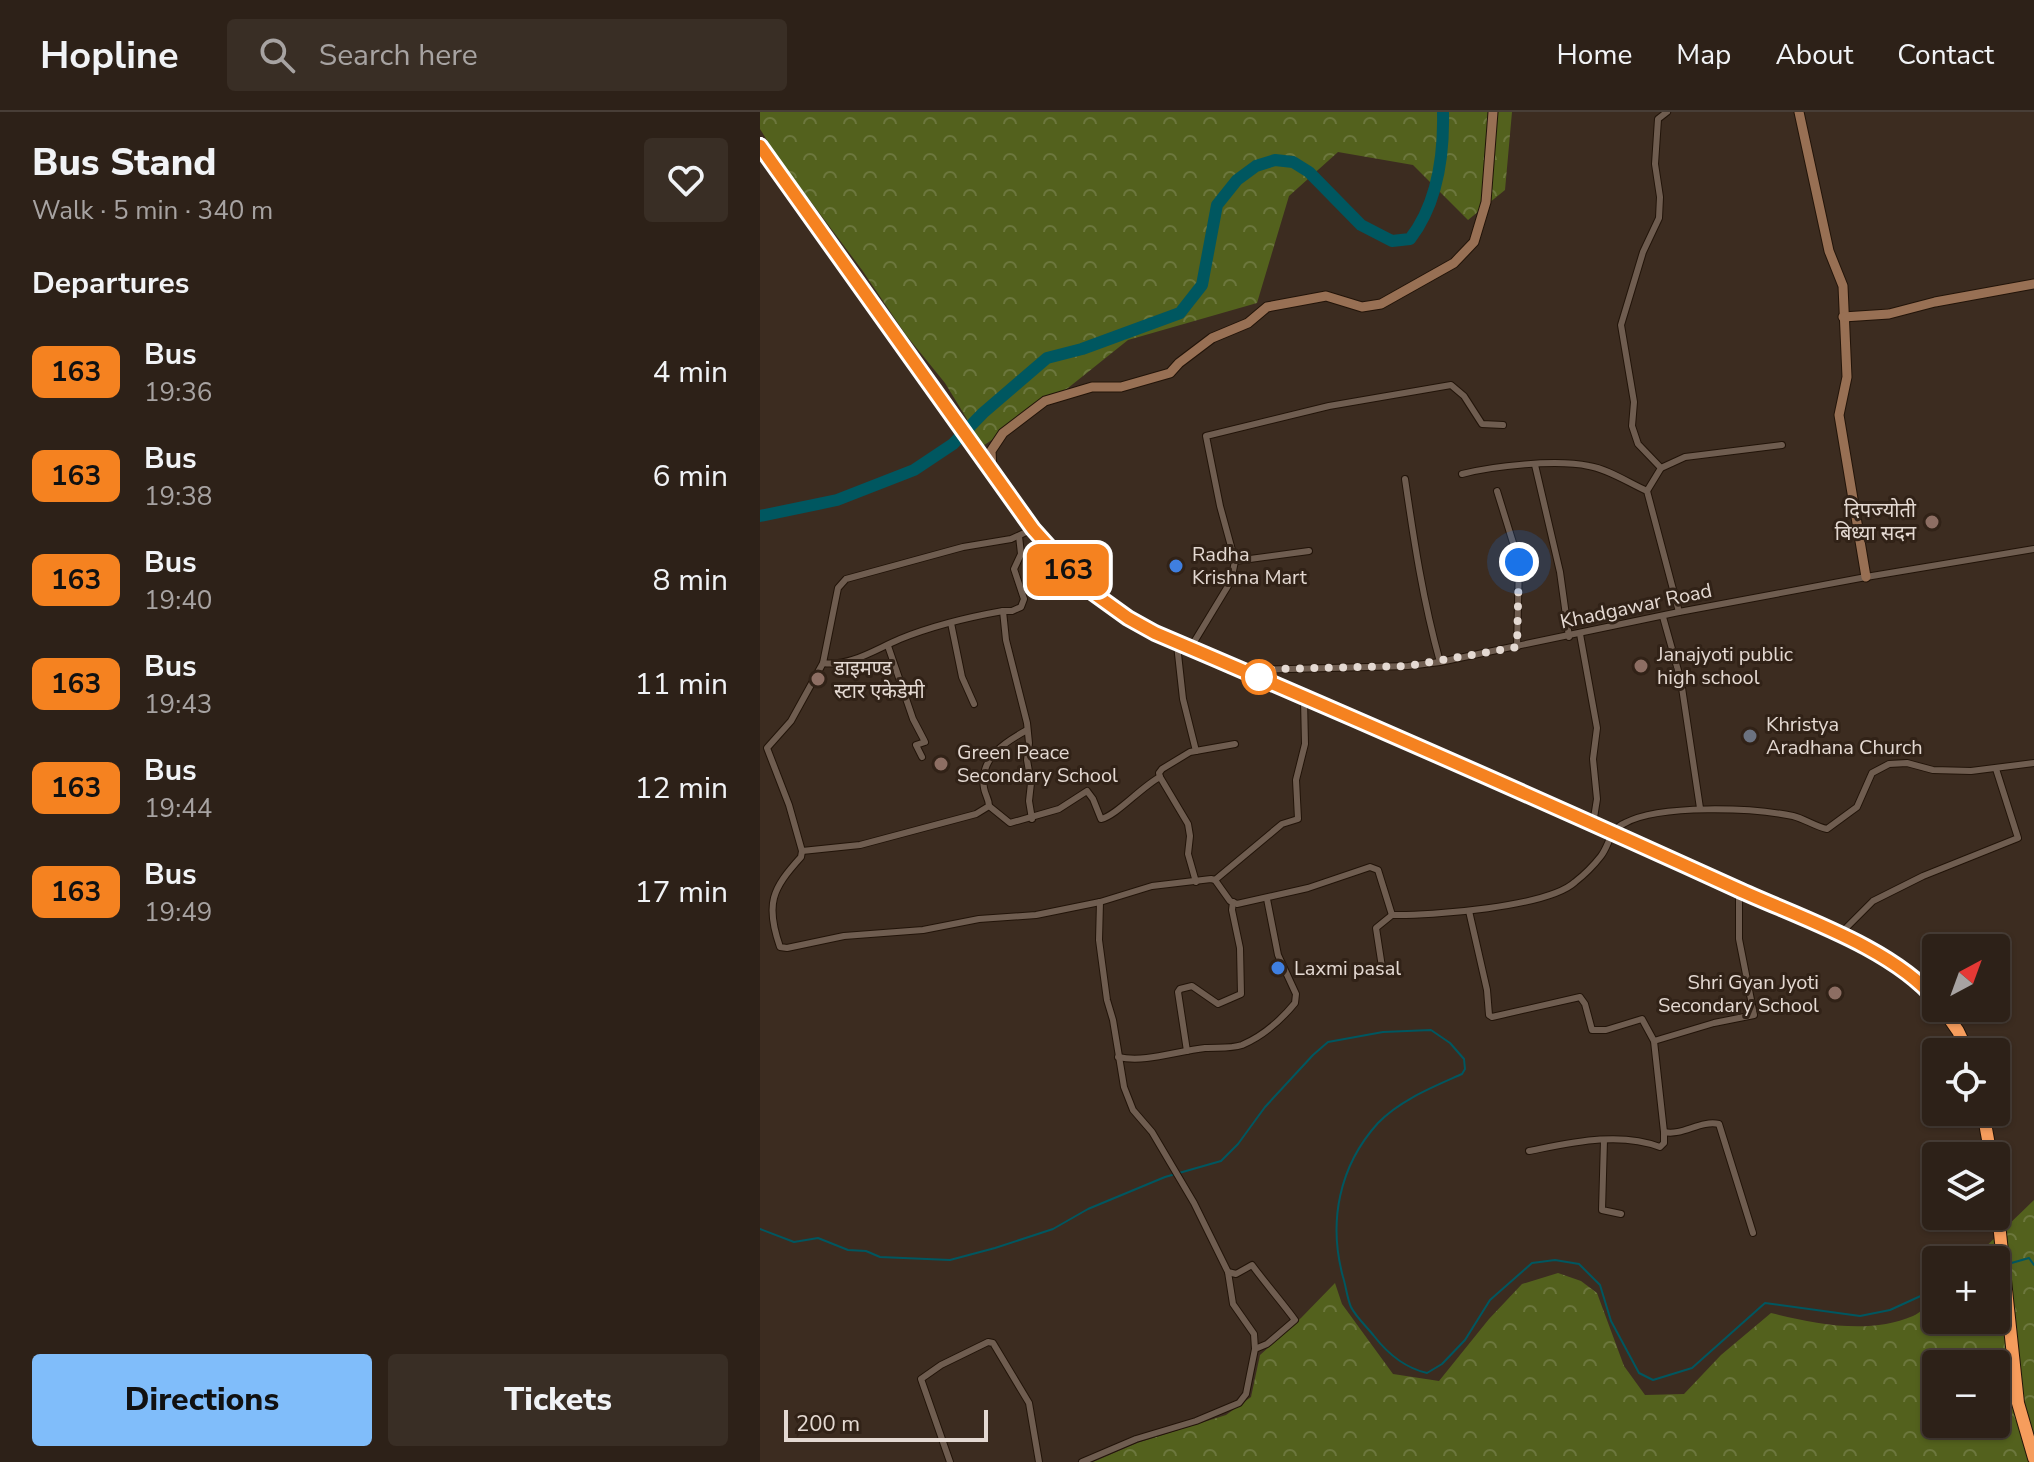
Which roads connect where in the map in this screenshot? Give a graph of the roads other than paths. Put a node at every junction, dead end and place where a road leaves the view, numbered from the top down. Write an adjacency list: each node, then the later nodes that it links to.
1 (1493, 112): 11 (street)
2 (1667, 112): 10 (street)
3 (1799, 112): 6 (street)
4 (760, 146): 11 (highway)
5 (2034, 284): 6 (street)
6 (1843, 317): 21 (street)
7 (1503, 425): 20 (street)
8 (1782, 445): 10 (street)
9 (1535, 465): 12 (street); 15 (street); 27 (street)
10 (1661, 468): 15 (street)
11 (992, 470): 16 (highway)
12 (1462, 474)
13 (1405, 479): 32 (street)
14 (1497, 491): 30 (street)
15 (1647, 491): 23 (street)
16 (1033, 529): 17 (street); 28 (highway)
17 (1019, 536): 22 (street); 33 (street)
18 (2034, 549): 21 (street, Khadgawar Road)
19 (1309, 551): 20 (street)
20 (1235, 561): 31 (street)
21 (1866, 577): 23 (street, Khadgawar Road)
22 (1003, 611): 25 (street); 37 (street)
23 (1679, 612): 24 (street, Khadgawar Road)
24 (1663, 617): 26 (street, Khadgawar Road); 45 (street)
25 (951, 623): 29 (street); 36 (street)
26 (1580, 634): 27 (street, Khadgawar Road); 47 (street)
27 (1569, 637): 30 (street, Khadgawar Road)
28 (1177, 643): 31 (highway); 39 (street)
29 (888, 646): 33 (street); 40 (street)
30 (1517, 647): 32 (street, Khadgawar Road)
31 (1190, 648): 34 (highway)
32 (1440, 662): 34 (street, Khadgawar Road)
33 (823, 663): 49 (street)
34 (1242, 670): 35 (highway)
35 (1304, 697): 47 (highway); 50 (street)
36 (974, 704)
37 (1027, 730): 44 (street); 46 (street)
38 (1235, 744): 39 (street)
39 (1196, 751): 43 (street)
40 (922, 757)
41 (2034, 763): 42 (street)
42 (1996, 769): 45 (street); 58 (street)
43 (1160, 777): 46 (street); 51 (street)
44 (989, 806): 46 (street); 49 (street)
45 (1700, 808): 48 (street)
46 (1032, 819)
47 (1593, 825): 48 (highway)
48 (1612, 831): 52 (highway); 56 (street)
49 (802, 851): 54 (street)
50 (1215, 880): 51 (street); 55 (street)
51 (1196, 882): 54 (street)
52 (1739, 891): 58 (highway); 61 (street)
53 (1267, 899): 55 (street); 57 (street); 62 (street)
54 (1100, 902): 63 (street)
55 (1233, 902): 62 (street)
56 (1469, 911): 57 (street); 61 (street)
57 (1392, 915): 59 (street)
58 (1839, 935): 60 (highway)
59 (1382, 967)
60 (1922, 986)
61 (1654, 1041): 64 (street)
62 (1187, 1051): 63 (street)
63 (1118, 1057): 72 (street)
64 (1664, 1132): 65 (street); 71 (street)
65 (1604, 1140): 66 (street); 67 (street)
66 (1529, 1151)
67 (1602, 1183): 68 (street); 69 (street)
68 (1592, 1184)
69 (1621, 1214)
70 (1999, 1230): 74 (highway)
71 (1753, 1233)
72 (1228, 1272): 73 (street); 73 (street)
73 (1255, 1349): 78 (street)
74 (2028, 1414): 75 (highway)
75 (2034, 1458)
76 (950, 1462): 77 (street)
77 (1039, 1462)
78 (1082, 1462)

